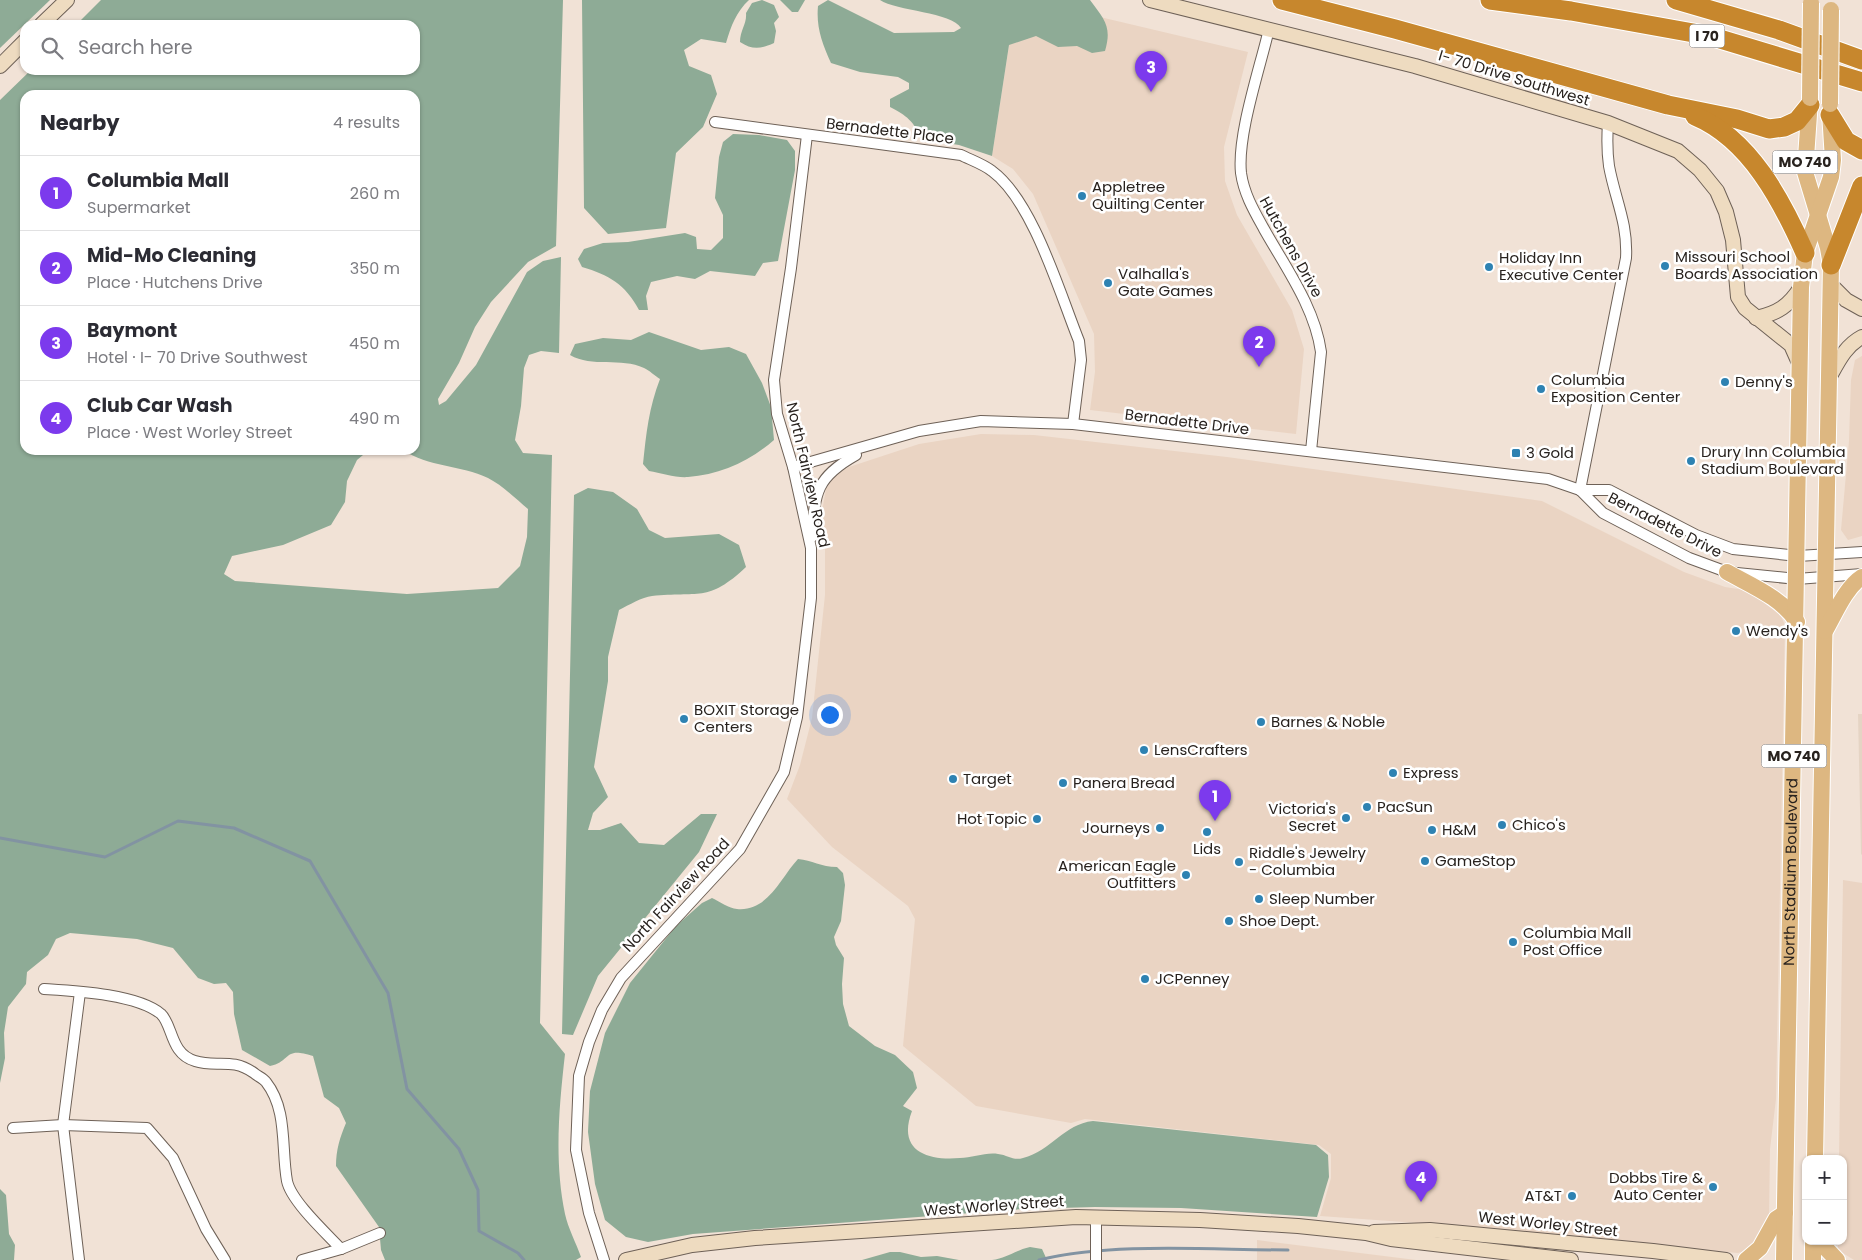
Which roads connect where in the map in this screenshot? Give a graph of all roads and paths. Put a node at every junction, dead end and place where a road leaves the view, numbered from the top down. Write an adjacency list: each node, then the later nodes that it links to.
1 (67, 0): 8 (street)
2 (1150, 0): 9 (street, I- 70 Drive Southwest)
3 (1282, 0): 15 (highway)
4 (1490, 0): 13 (highway, I 70)
5 (1676, 0): 11 (highway, I 70)
6 (1811, 2): 14 (main road, North Stadium Boulevard / MO 740, bridge)
7 (1832, 5): 16 (main road, North Stadium Boulevard / MO 740, bridge)
8 (46, 20)
9 (1269, 29): 18 (street, I- 70 Drive Southwest); 34 (street, Hutchens Drive)
10 (20, 46): 12 (street)
11 (1862, 60)
12 (0, 66)
13 (1862, 82)
14 (1810, 101): 15 (highway); 22 (main road, North Stadium Boulevard / MO 740)
15 (1668, 105): 23 (highway)
16 (1830, 110): 20 (highway); 22 (main road, North Stadium Boulevard / MO 740)
17 (715, 122): 19 (street, Bernadette Place)
18 (1608, 123): 28 (street, I- 70 Drive Southwest); 36 (street)
19 (807, 135): 32 (street, Bernadette Place); 35 (street, North Fairview Road)
20 (1862, 150)
21 (1862, 186): 24 (highway)
22 (1818, 218): 23 (main road, North Stadium Boulevard / MO 740); 24 (main road, North Stadium Boulevard / MO 740)
23 (1805, 253): 26 (main road, North Stadium Boulevard / MO 740)
24 (1831, 265): 25 (main road, North Stadium Boulevard / MO 740)
25 (1831, 285): 27 (street); 31 (main road, North Stadium Boulevard / MO 740)
26 (1801, 288): 28 (street); 30 (main road, North Stadium Boulevard / MO 740)
27 (1862, 309)
28 (1756, 318): 30 (street, I- 70 Drive Southwest)
29 (1862, 337): 31 (street)
30 (1799, 362): 40 (main road, North Stadium Boulevard / MO 740)
31 (1828, 379): 39 (main road, North Stadium Boulevard / MO 740)
32 (1073, 424): 33 (street, Bernadette Drive); 34 (street, Bernadette Drive)
33 (872, 446): 35 (street, Bernadette Drive); 37 (street)
34 (1311, 451): 36 (street, Bernadette Drive)
35 (793, 467): 37 (street, North Fairview Road)
36 (1580, 490): 40 (street, Bernadette Drive); 41 (street, Bernadette Drive)
37 (811, 548): 62 (street, North Fairview Road)
38 (1862, 552): 39 (street, Bernadette Drive)
39 (1825, 555): 40 (street, Bernadette Drive); 44 (main road, North Stadium Boulevard / MO 740)
40 (1798, 556): 43 (main road, North Stadium Boulevard / MO 740)
41 (1727, 572): 43 (street, Bernadette Drive); 45 (main road)
42 (1862, 575): 44 (street, Bernadette Drive); 46 (main road)
43 (1797, 579): 44 (street, Bernadette Drive); 45 (main road, North Stadium Boulevard / MO 740)
44 (1825, 579): 46 (main road, North Stadium Boulevard / MO 740)
45 (1796, 622): 52 (main road, North Stadium Boulevard / MO 740)
46 (1824, 633): 51 (main road, North Stadium Boulevard / MO 740)
47 (44, 989): 48 (street)
48 (80, 992): 49 (street); 58 (street)
49 (63, 1125): 50 (street); 59 (street); 60 (street)
50 (13, 1128)
51 (1814, 1155)
52 (1785, 1214): 67 (main road); 68 (main road, North Stadium Boulevard / MO 740)
53 (1096, 1217): 54 (street, West Worley Street); 63 (street, West Worley Street); 64 (street)
54 (1366, 1232): 65 (street, West Worley Street); 66 (street, West Worley Street)
55 (380, 1233): 58 (street)
56 (1813, 1245): 69 (main road)
57 (1823, 1245): 70 (main road)
58 (341, 1249): 61 (street)
59 (79, 1260)
60 (225, 1260)
61 (302, 1260)
62 (604, 1260)
63 (626, 1260)
64 (1096, 1260)
65 (1571, 1260)
66 (1726, 1260)
67 (1746, 1260)
68 (1784, 1260)
69 (1813, 1260)
70 (1837, 1260)

